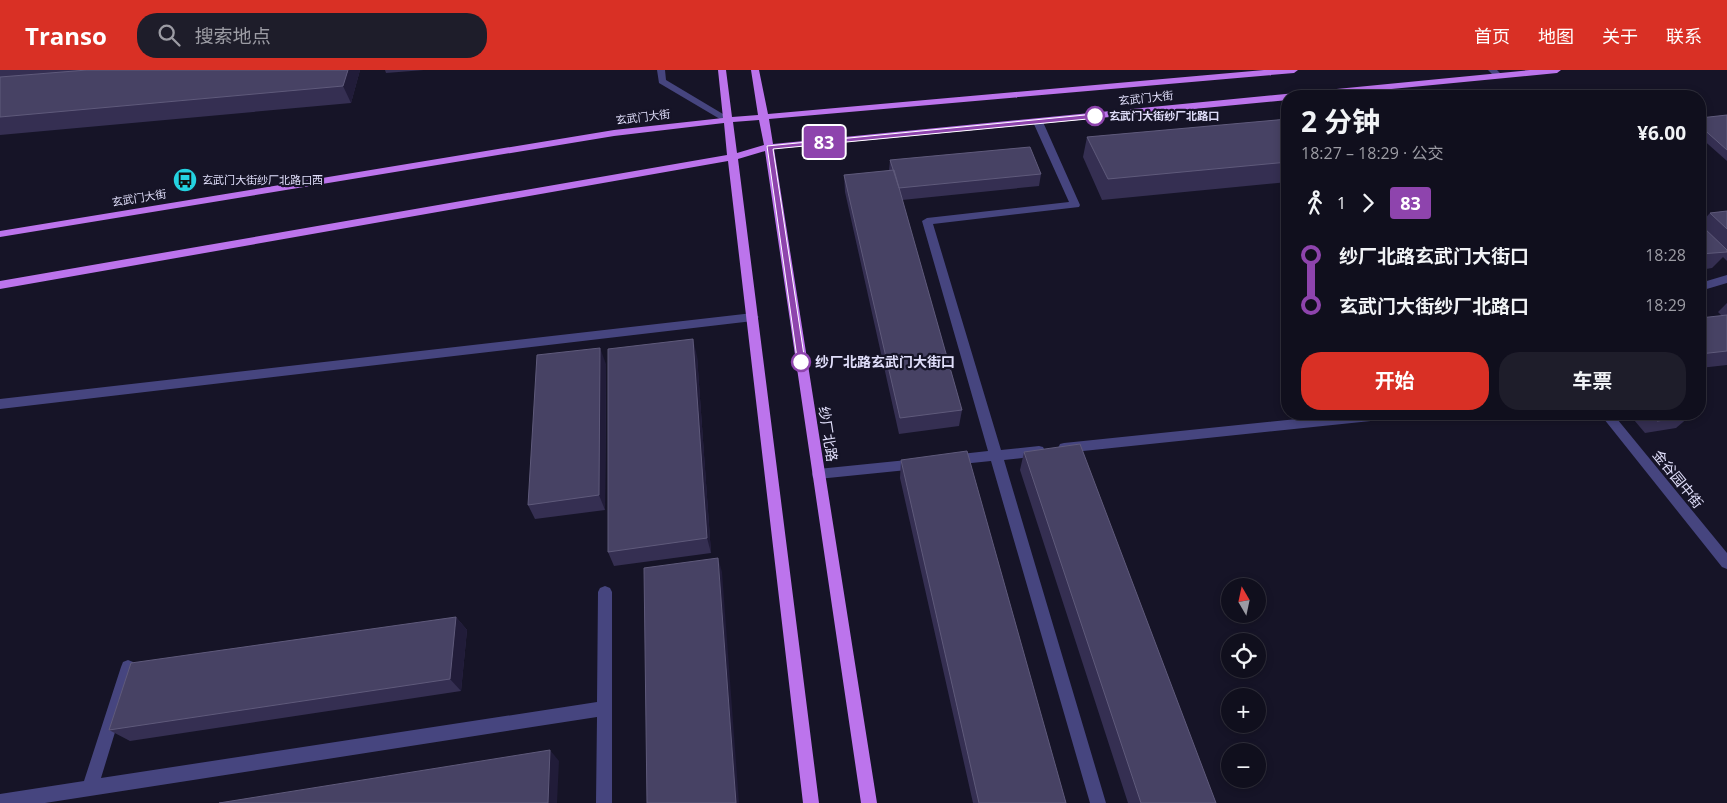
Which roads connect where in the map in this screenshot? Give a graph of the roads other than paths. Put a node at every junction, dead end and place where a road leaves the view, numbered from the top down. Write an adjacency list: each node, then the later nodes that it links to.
1 (661, 70): 10 (street)
2 (722, 70): 10 (main road)
3 (755, 70): 9 (main road, 纱厂北路)
4 (1294, 70): 9 (main road, 玄武门大街)
5 (1557, 70): 6 (main road)
6 (1496, 73): 7 (main road)
7 (1373, 90)
8 (1281, 98): 11 (main road, 玄武门大街)
9 (764, 117): 10 (main road, 玄武门大街); 12 (main road, 纱厂北路)
10 (728, 120): 13 (main road); 14 (main road, 玄武门大街)
11 (1038, 122): 12 (main road, 玄武门大街); 22 (street)
12 (769, 147): 13 (main road, 玄武门大街); 23 (main road, 纱厂北路)
13 (734, 156): 17 (main road, 玄武门大街); 18 (main road)
14 (0, 234)
15 (1727, 279): 16 (street)
16 (1706, 284)
17 (0, 285)
18 (753, 317): 19 (street); 31 (main road)
19 (0, 404)
20 (1334, 420): 22 (street)
21 (1611, 420): 24 (street, 金谷园中街)
22 (996, 456): 23 (street); 33 (street)
23 (818, 474): 32 (main road, 纱厂北路)
24 (1727, 563)
25 (605, 592): 27 (street)
26 (128, 667): 28 (street)
27 (604, 708): 28 (street); 30 (street)
28 (90, 788): 29 (street)
29 (0, 802)
30 (604, 803)
31 (811, 803)
32 (869, 803)
33 (1098, 803)

